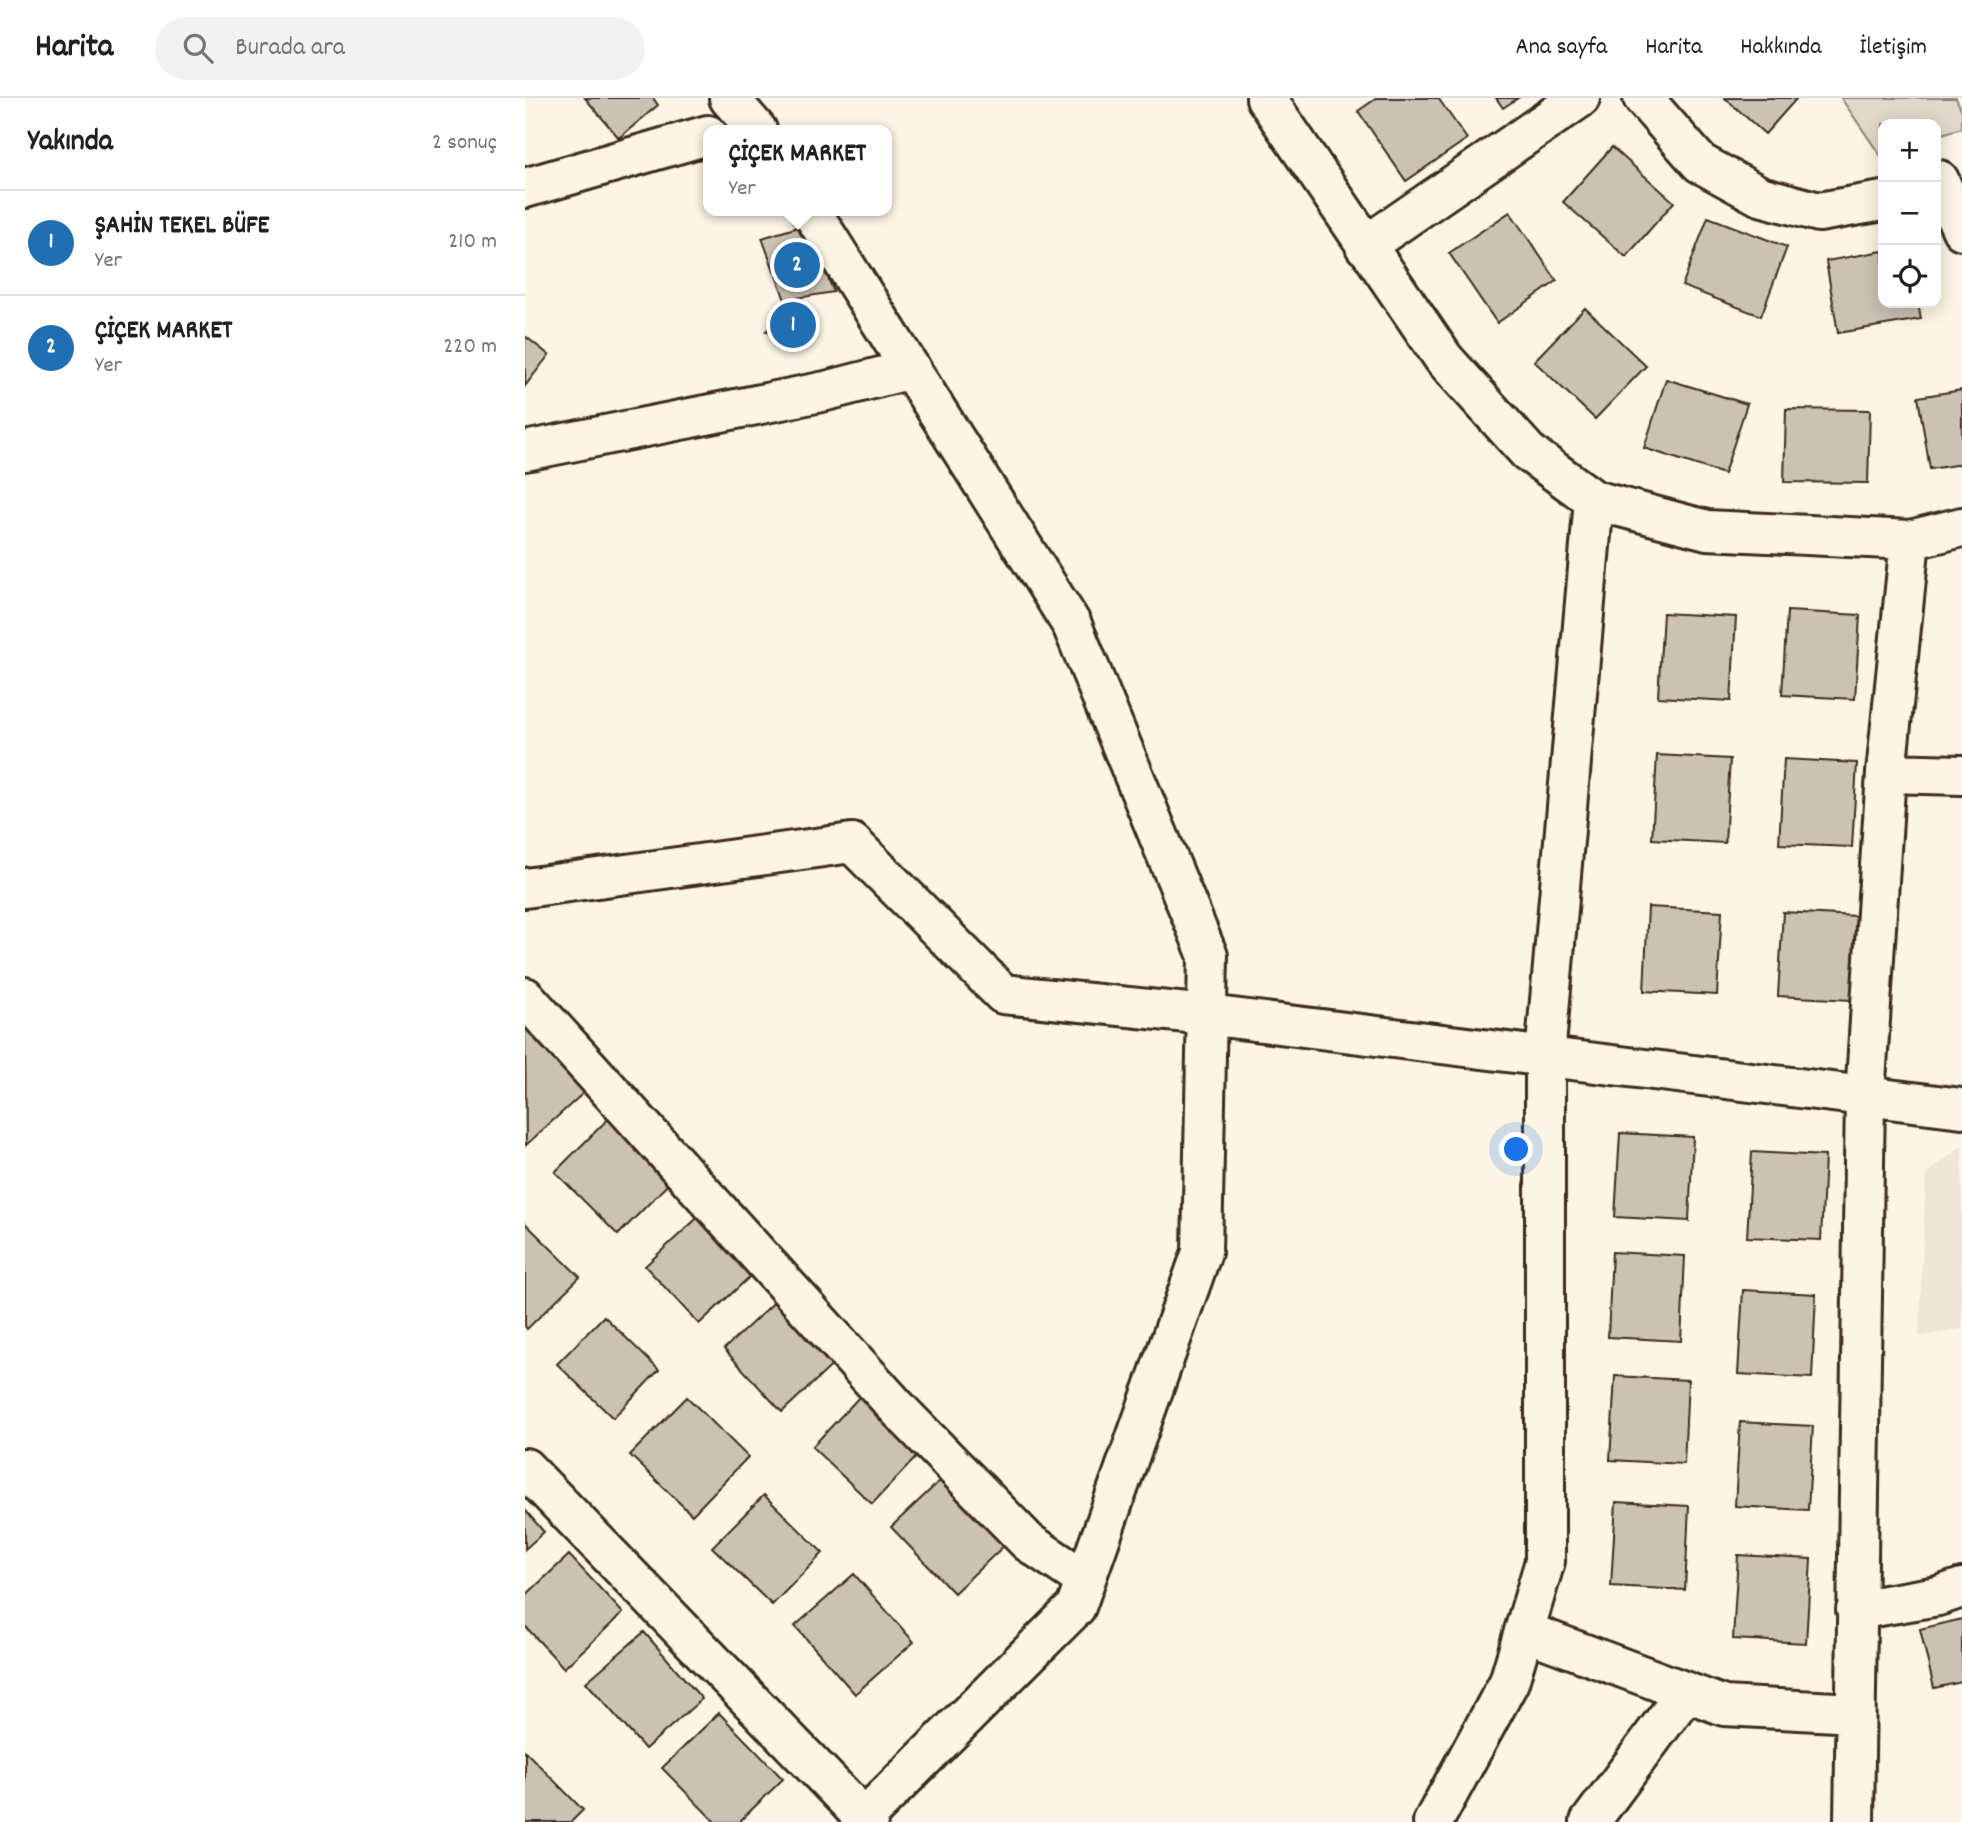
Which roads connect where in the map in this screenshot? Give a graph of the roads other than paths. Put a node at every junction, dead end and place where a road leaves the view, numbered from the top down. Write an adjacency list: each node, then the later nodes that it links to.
1 (1266, 98): 10 (street)
2 (1580, 98): 10 (street)
3 (1643, 98): 7 (street)
4 (703, 136): 6 (street)
5 (1945, 177): 9 (street)
6 (525, 188)
7 (1878, 202)
8 (814, 216): 11 (street)
9 (1962, 230)
10 (1365, 246): 13 (street)
11 (911, 369): 12 (street); 20 (street)
12 (525, 451)
13 (1594, 500): 15 (street); 21 (street)
14 (1962, 527): 15 (street)
15 (1910, 540): 16 (street)
16 (1886, 774): 17 (street); 22 (street)
17 (1962, 775)
18 (525, 888): 20 (street)
19 (525, 997): 25 (street)
20 (1207, 1016): 21 (street); 25 (street)
21 (1545, 1057): 22 (street); 28 (street)
22 (1865, 1097): 23 (street); 27 (street)
23 (1962, 1108)
24 (525, 1468): 31 (street)
25 (1085, 1580): 31 (street)
26 (1962, 1588): 27 (street)
27 (1856, 1609): 30 (street)
28 (1524, 1631): 29 (street); 32 (street)
29 (1686, 1692): 30 (street); 33 (street)
30 (1855, 1713): 34 (street)
31 (864, 1821)
32 (1433, 1822)
33 (1590, 1822)
34 (1854, 1822)

